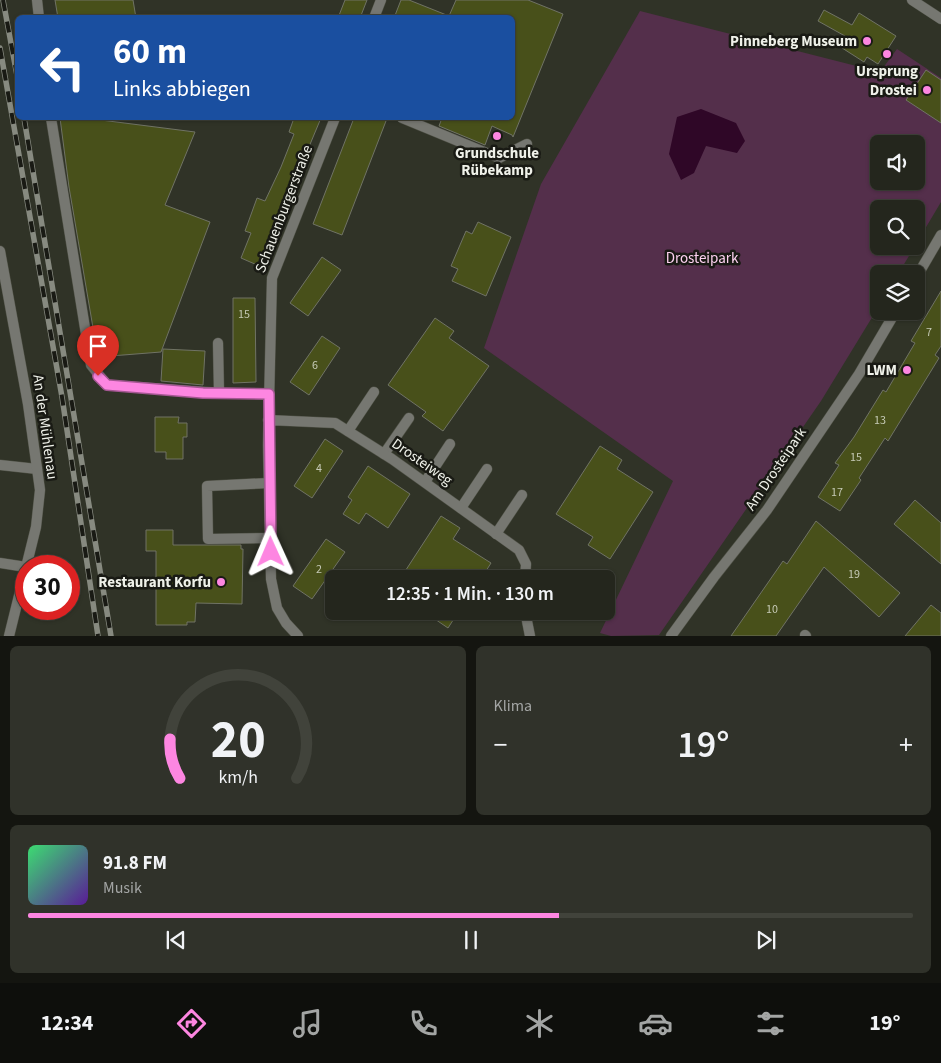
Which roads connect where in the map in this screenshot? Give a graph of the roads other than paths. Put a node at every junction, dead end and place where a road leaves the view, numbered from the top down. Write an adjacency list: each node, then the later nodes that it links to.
1 (37, 0): 4 (street)
2 (381, 0): 5 (street)
3 (912, 0): 6 (street)
4 (39, 15)
5 (375, 15)
6 (941, 19)
7 (51, 120): 17 (street)
8 (334, 120): 18 (street, Schauenburgerstraße)
9 (407, 120): 10 (street)
10 (527, 144)
11 (941, 235): 13 (street)
12 (0, 251): 25 (street, An der Mühlenau)
13 (924, 265)
14 (891, 320): 42 (street, Am Drosteipark)
15 (218, 343): 17 (street)
16 (374, 392): 21 (street)
17 (218, 393): 18 (street)
18 (269, 394): 20 (street, Schauenburgerstraße)
19 (409, 418): 23 (street)
20 (268, 420): 21 (street, Drosteiweg); 28 (street, Schauenburgerstraße)
21 (348, 431): 23 (street, Drosteiweg)
22 (450, 444): 27 (street)
23 (384, 454): 27 (street, Drosteiweg)
24 (0, 465): 25 (street)
25 (37, 469): 33 (street, An der Mühlenau)
26 (487, 469): 30 (street)
27 (425, 482): 30 (street, Drosteiweg)
28 (269, 484): 32 (street, Schauenburgerstraße); 32 (street)
29 (522, 495): 31 (street)
30 (461, 508): 31 (street, Drosteiweg)
31 (496, 534): 36 (street, Drosteiweg)
32 (270, 538): 40 (street, Schauenburgerstraße)
33 (29, 555)
34 (0, 563): 35 (street)
35 (15, 565)
36 (526, 570)
37 (15, 612): 39 (street, An der Mühlenau)
38 (527, 620): 41 (street)
39 (9, 636)
40 (298, 636)
41 (530, 636)
42 (671, 636)

